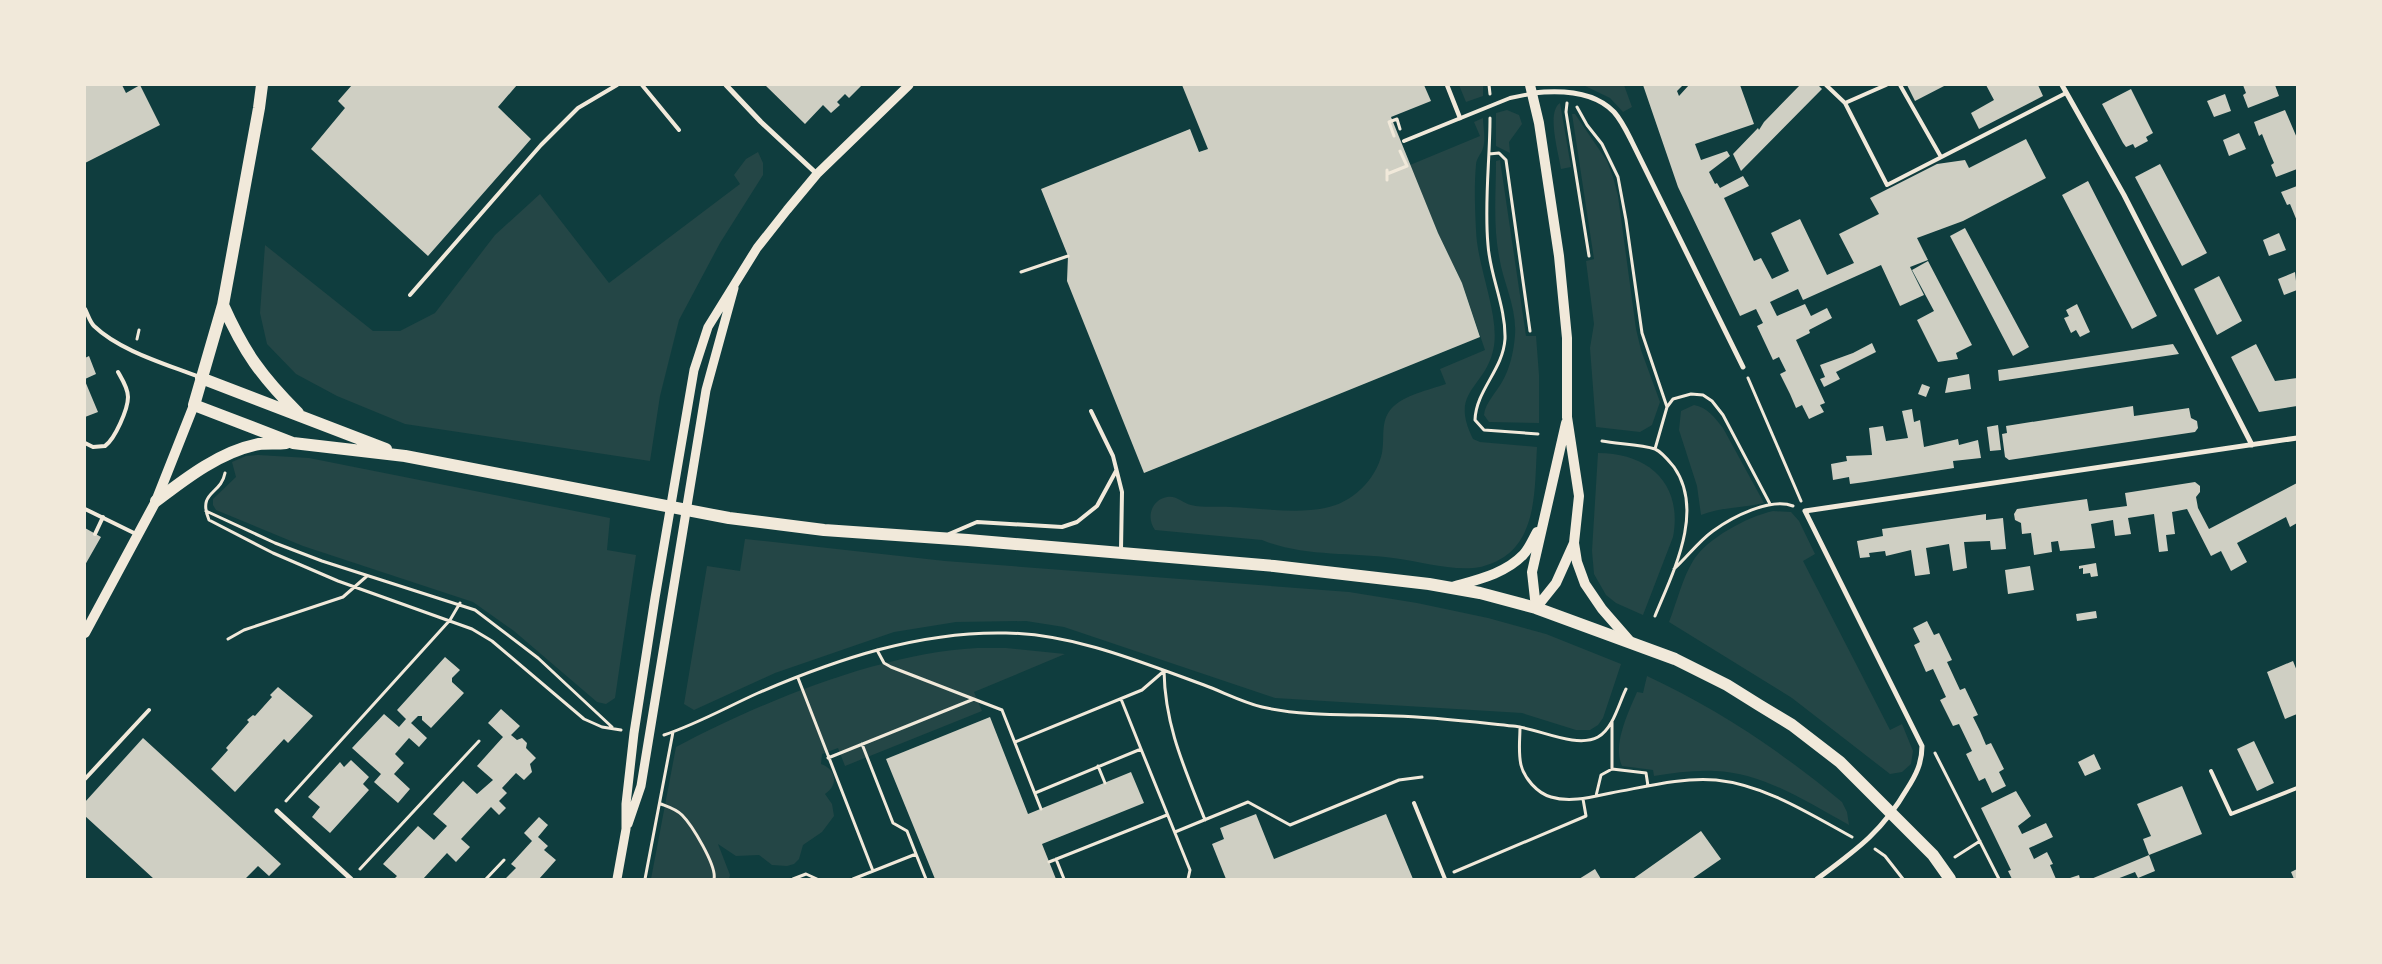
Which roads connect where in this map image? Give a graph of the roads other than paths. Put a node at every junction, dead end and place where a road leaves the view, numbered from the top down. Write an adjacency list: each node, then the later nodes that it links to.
1 (262, 85): 21 (main road)
2 (617, 85): 20 (lane)
3 (642, 85): 15 (lane)
4 (726, 85): 18 (street)
5 (909, 85): 18 (street)
6 (1447, 85): 14 (street)
7 (1826, 85): 13 (lane)
8 (1886, 85): 13 (lane)
9 (1900, 85): 17 (lane)
10 (2062, 85): 12 (street)
11 (1532, 88): 14 (lane); 23 (street); 28 (main road)
12 (2066, 93): 17 (lane); 33 (street)
13 (1845, 103): 17 (lane)
14 (1460, 118): 16 (lane)
15 (679, 130)
16 (1404, 142)
17 (1941, 157)
18 (817, 174): 19 (street)
19 (735, 286): 56 (street); 56 (street)
20 (410, 295)
21 (222, 305): 25 (main road); 29 (main road)
22 (85, 309): 25 (lane)
23 (1743, 367)
24 (118, 372): 31 (lane)
25 (202, 378): 26 (main road); 29 (main road)
26 (194, 405): 32 (main road); 36 (main road)
27 (1091, 411): 35 (lane)
28 (1567, 417): 39 (main road); 43 (main road)
29 (303, 418): 34 (main road)
30 (2297, 438): 33 (street)
31 (85, 443)
32 (293, 443): 34 (main road); 36 (main road)
33 (2252, 444): 55 (street)
34 (405, 456): 42 (main road)
35 (1116, 471): 42 (lane); 44 (lane)
36 (156, 500): 41 (main road)
37 (85, 508): 38 (lane)
38 (103, 517): 40 (lane); 41 (lane)
39 (1542, 524): 45 (main road); 46 (main road)
40 (95, 534)
41 (138, 535): 47 (main road)
42 (939, 538): 44 (main road)
43 (1574, 543): 46 (main road); 48 (main road)
44 (1121, 552): 45 (main road)
45 (1452, 587): 46 (main road)
46 (1536, 608): 48 (main road)
47 (85, 633)
48 (1629, 640): 55 (main road)
49 (149, 710): 51 (lane)
50 (2211, 771): 52 (lane)
51 (85, 779)
52 (2297, 788)
53 (1414, 803): 57 (lane)
54 (277, 811): 58 (street)
55 (1893, 814): 60 (street); 61 (main road)
56 (626, 829): 59 (street)
57 (1445, 878)
58 (351, 879)
59 (617, 879)
60 (1817, 879)
61 (1950, 879)

